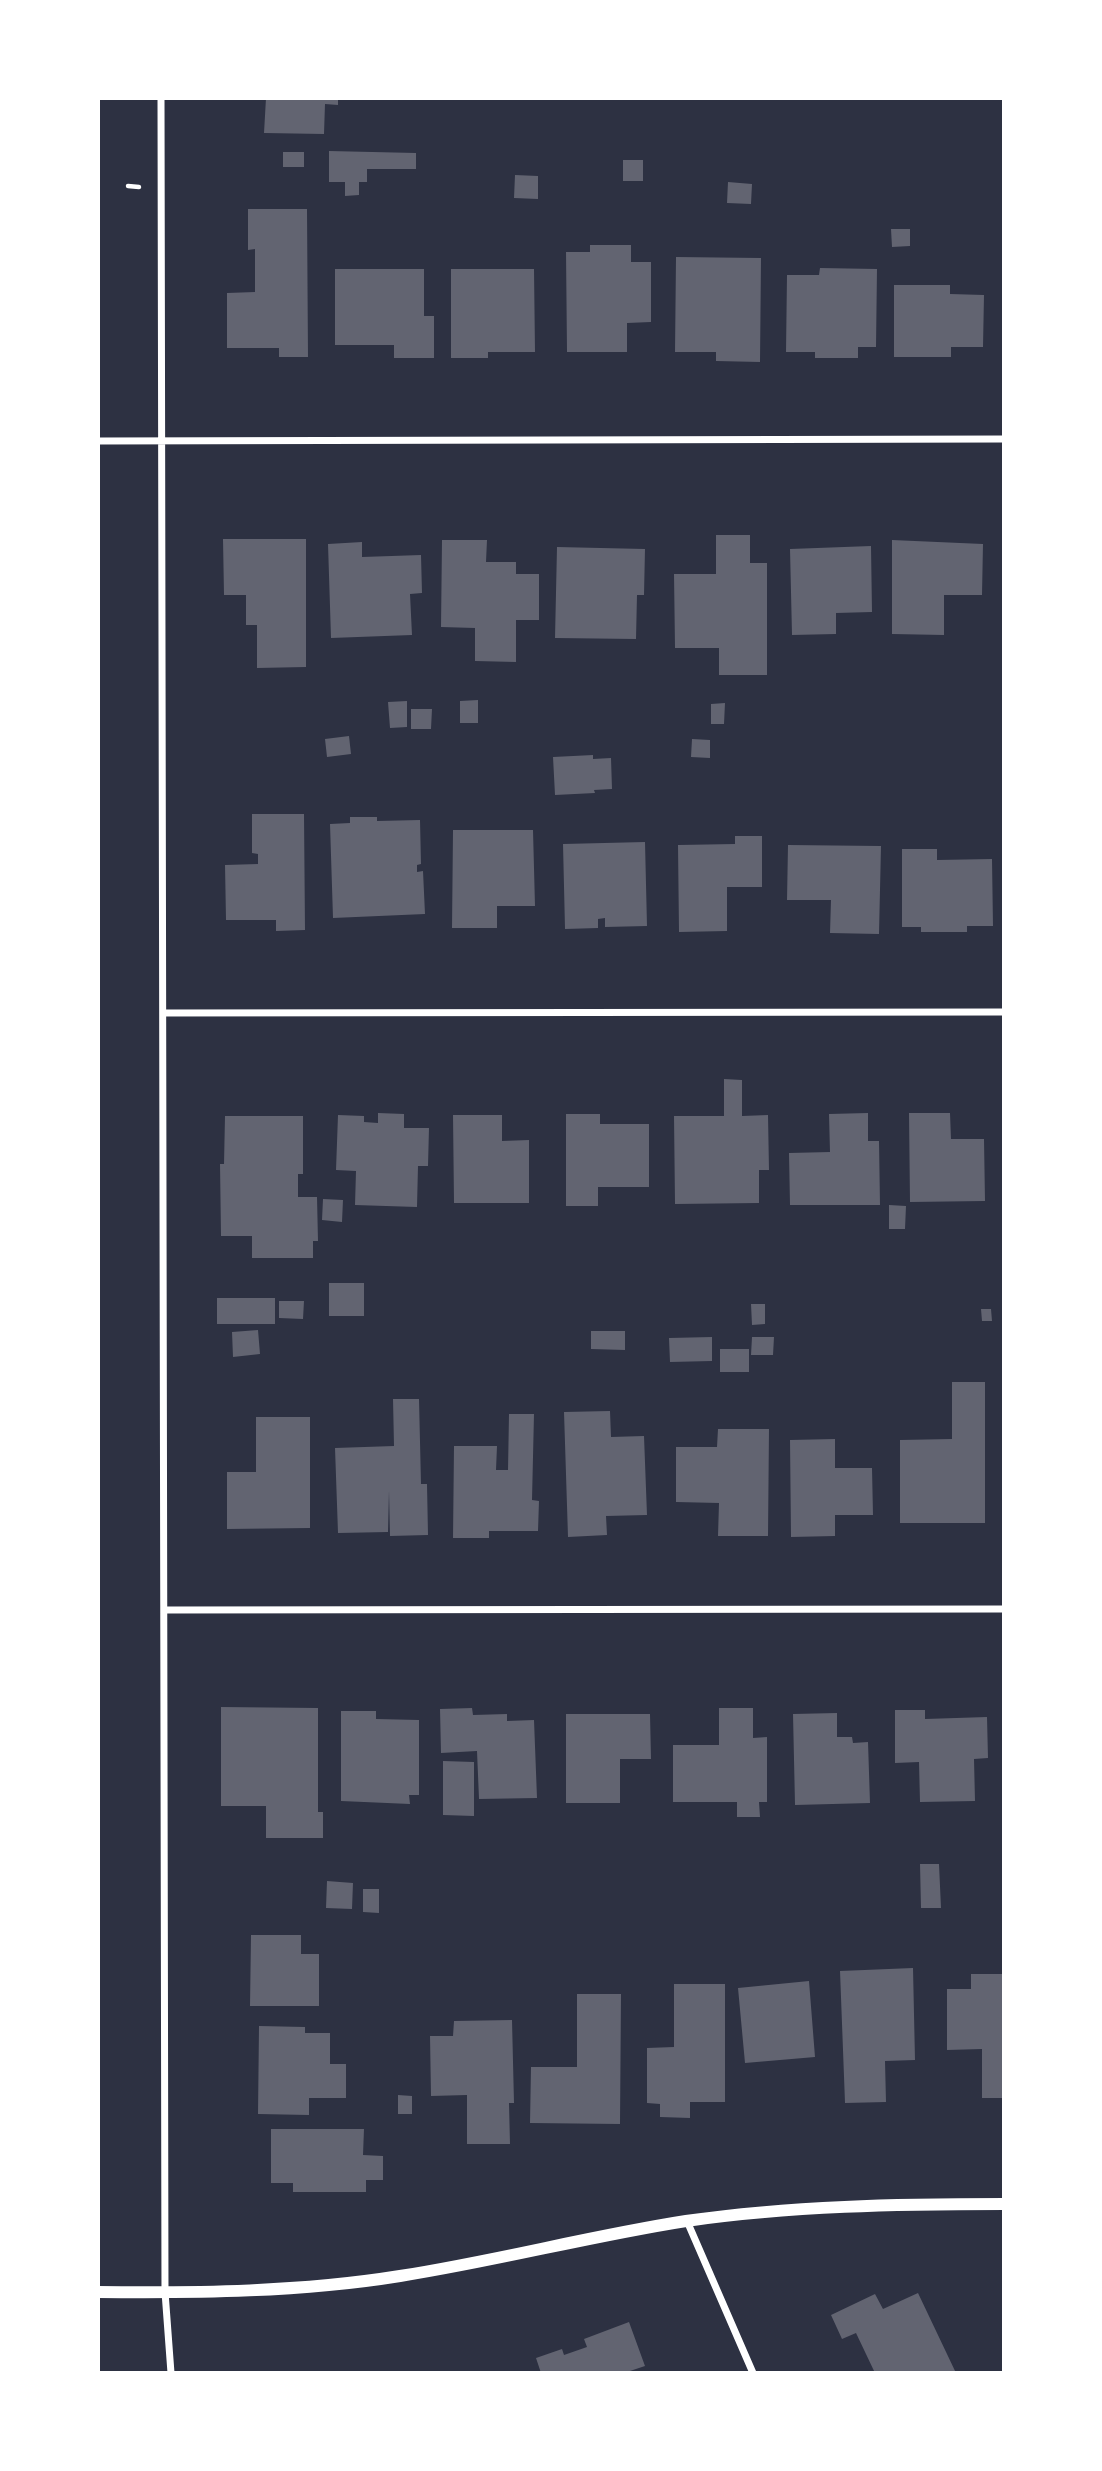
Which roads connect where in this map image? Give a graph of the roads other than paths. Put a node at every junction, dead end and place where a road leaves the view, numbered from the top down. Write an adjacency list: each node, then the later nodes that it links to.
1 (161, 98): 4 (street)
2 (1004, 439): 4 (street)
3 (98, 441): 4 (street)
4 (164, 441): 6 (street)
5 (1004, 1012): 6 (street)
6 (163, 1013): 8 (street)
7 (1004, 1609): 8 (street)
8 (165, 1610): 12 (street)
9 (1004, 2204): 10 (street)
10 (687, 2221): 12 (street); 14 (street)
11 (98, 2292): 12 (street)
12 (165, 2292): 13 (street)
13 (171, 2373)
14 (753, 2373)

